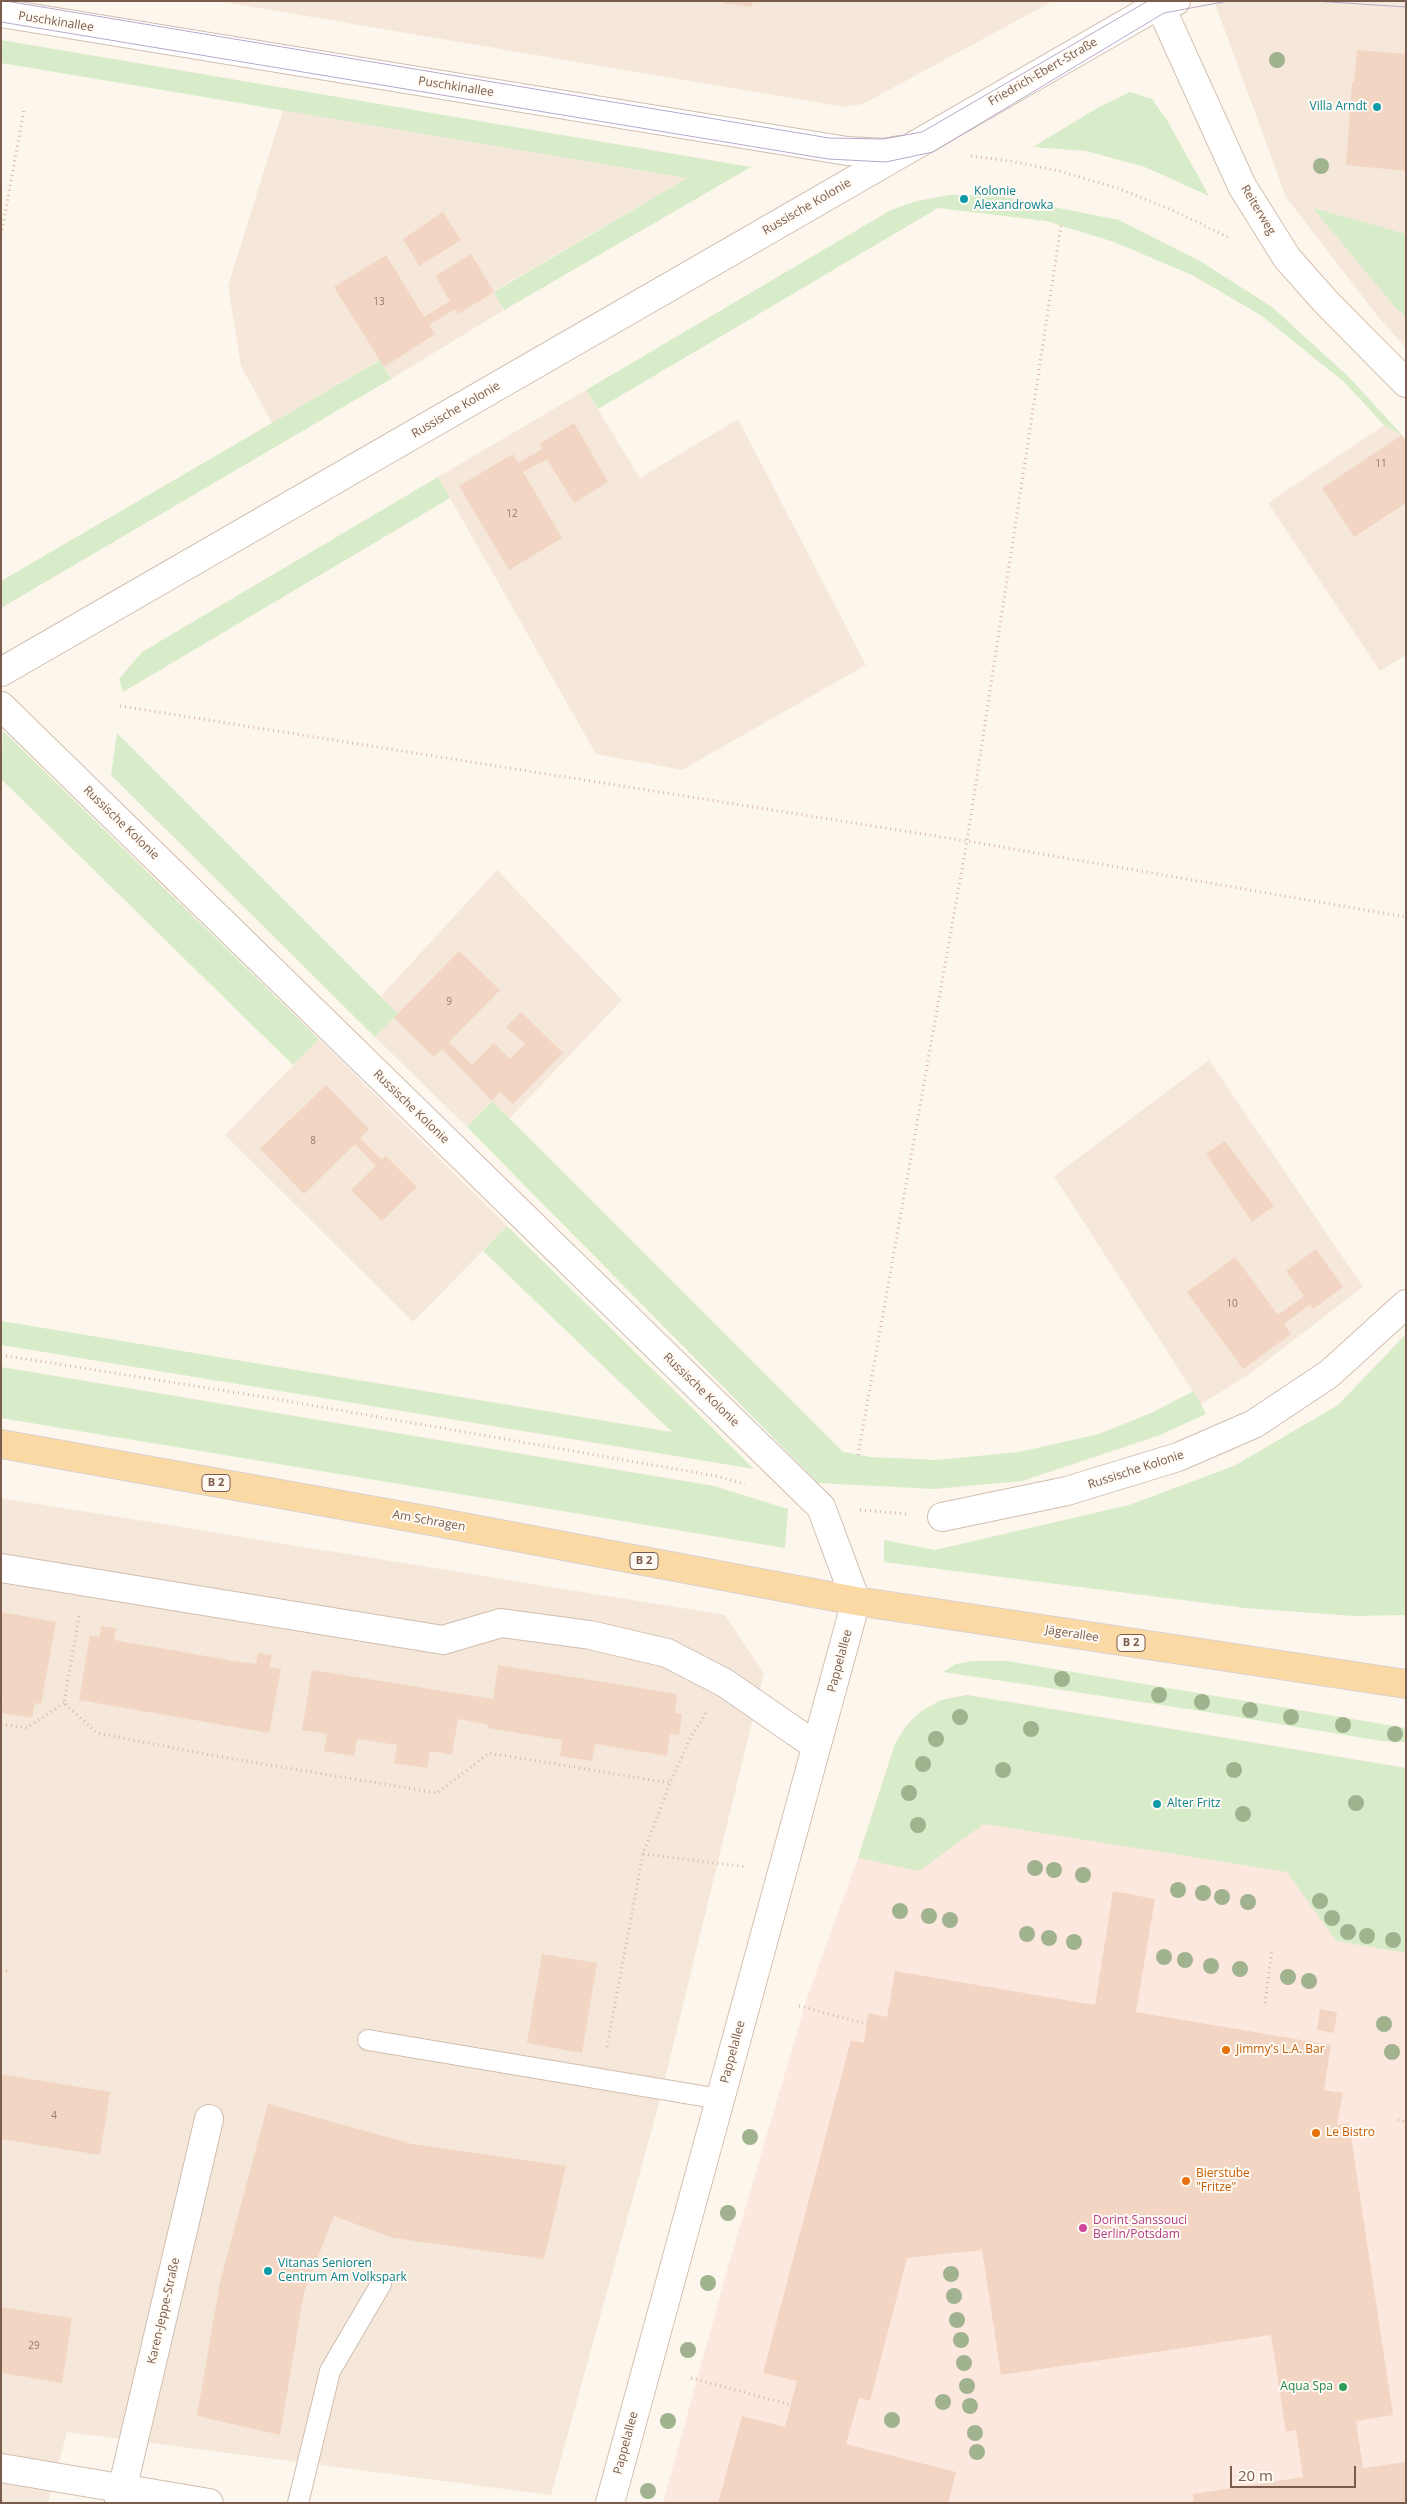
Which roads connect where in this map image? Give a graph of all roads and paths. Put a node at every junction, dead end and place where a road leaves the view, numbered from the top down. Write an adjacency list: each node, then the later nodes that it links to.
1 (1165, 2): 4 (street, Friedrich-Ebert-Straße); 8 (street, Reiterweg)
2 (1, 13): 4 (street, Puschkinallee)
3 (24, 110): 6 (path)
4 (911, 147): 7 (path); 9 (street, Russische Kolonie)
5 (1061, 226): 12 (path)
6 (1, 235)
7 (1234, 239)
8 (1406, 383)
9 (1, 672)
10 (1, 706): 19 (street, Russische Kolonie)
11 (120, 706): 12 (path)
12 (967, 841): 13 (path); 17 (path)
13 (1406, 917)
14 (1406, 1304): 20 (street, Russische Kolonie)
15 (1, 1355): 18 (path)
16 (1, 1444): 23 (main road, Am Schragen / B 2)
17 (858, 1454)
18 (754, 1487)
19 (821, 1507): 20 (path); 23 (street, Russische Kolonie)
20 (942, 1517)
21 (1, 1568): 22 (street)
22 (85, 1582): 24 (street); 26 (path)
23 (856, 1601): 25 (main road, Jägerallee / B 2); 28 (street, Pappelallee)
24 (725, 1683): 28 (street); 29 (path)
25 (1406, 1684)
26 (64, 1704): 27 (path); 29 (path)
27 (1, 1724)
28 (816, 1746): 31 (street, Pappelallee)
29 (670, 1783): 30 (path)
30 (643, 1854): 31 (path); 39 (path)
31 (782, 1871): 40 (street, Pappelallee)
32 (1272, 1949): 35 (path)
33 (1, 1970): 34 (path)
34 (10, 1972)
35 (1265, 2003)
36 (799, 2006): 37 (path)
37 (867, 2024)
38 (368, 2040): 39 (lane)
39 (602, 2079): 40 (lane)
40 (720, 2099): 51 (street, Pappelallee)
41 (209, 2119): 48 (street, Karen-Jeppe-Straße)
42 (1398, 2120): 43 (path)
43 (1406, 2122)
44 (381, 2284): 50 (lane)
45 (691, 2378): 46 (path)
46 (791, 2405)
47 (1, 2468): 48 (street)
48 (121, 2496): 49 (street)
49 (209, 2503)
50 (298, 2503)
51 (610, 2503)

